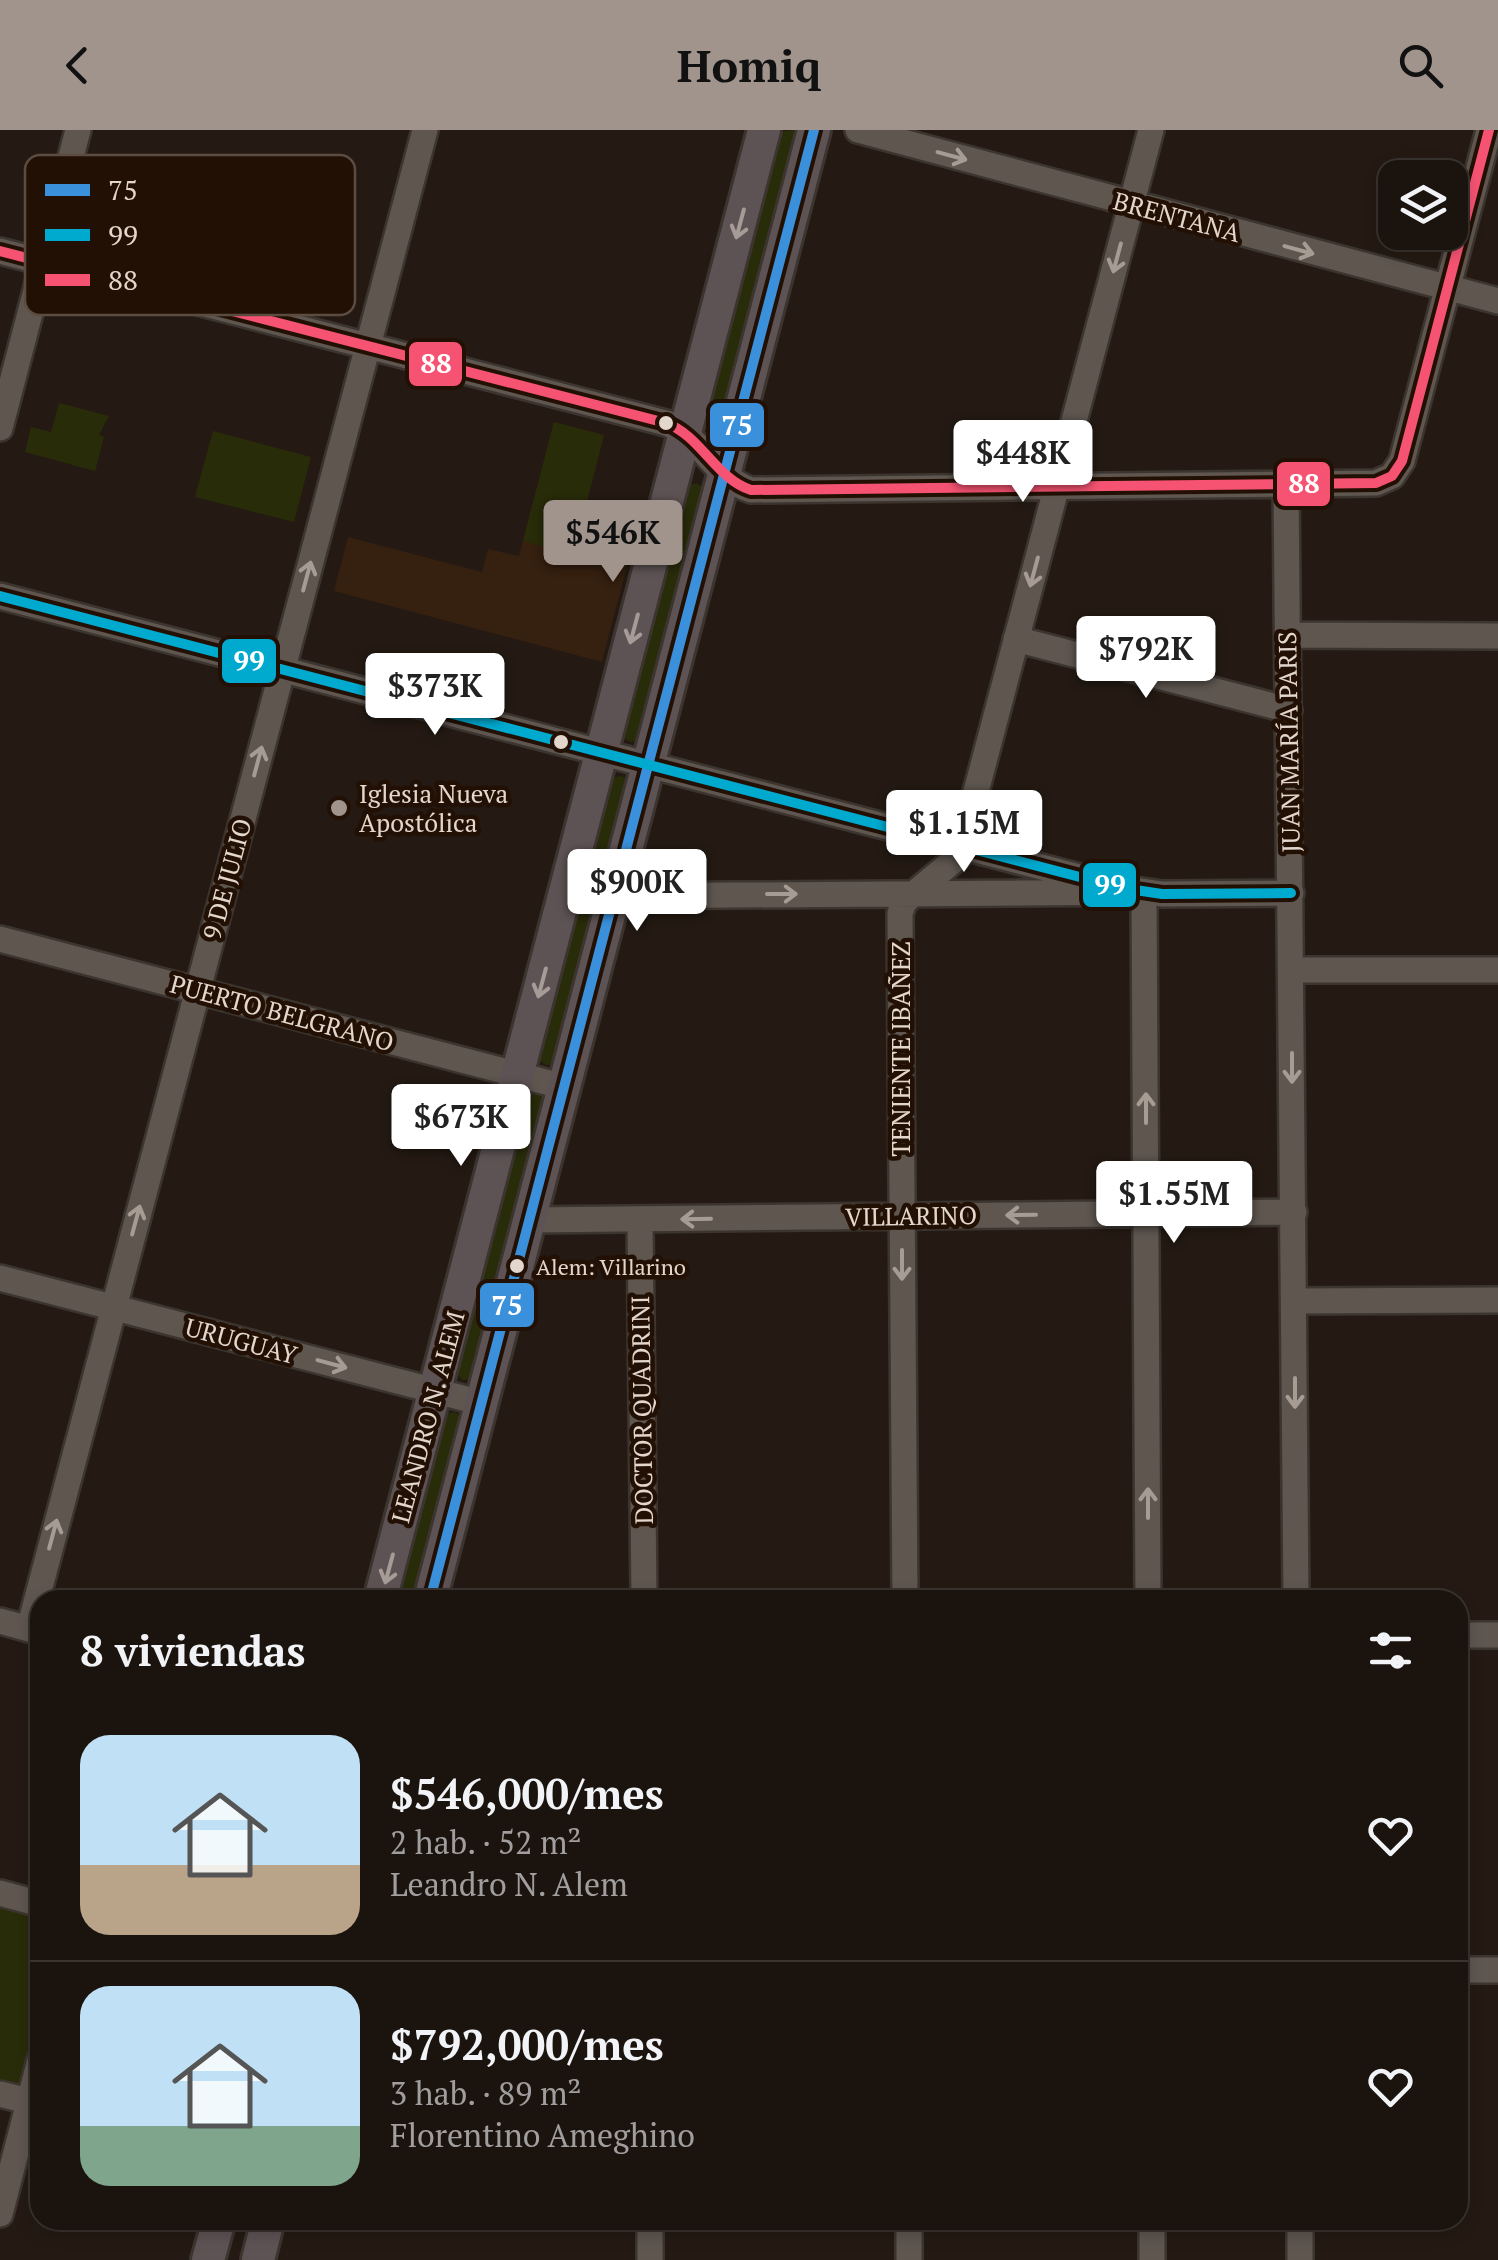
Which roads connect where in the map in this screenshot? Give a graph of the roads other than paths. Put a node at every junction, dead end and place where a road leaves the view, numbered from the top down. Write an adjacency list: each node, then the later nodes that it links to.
1 (78, 130): 8 (street)
2 (425, 130): 16 (street, 9 DE JULIO)
3 (764, 130): 18 (main road, LEANDRO N. ALEM, one-way to 18)
4 (814, 130): 19 (main road, LEANDRO N. ALEM)
5 (858, 130): 9 (street, BRENTANA, one-way to 9)
6 (1151, 130): 9 (street)
7 (1489, 130): 12 (street)
8 (71, 155)
9 (1131, 205): 12 (street, BRENTANA, one-way to 12); 21 (street, one-way to 21)
10 (0, 251): 11 (street)
11 (25, 257)
12 (1447, 289): 13 (street, BRENTANA); 20 (street)
13 (1498, 301)
14 (29, 315): 17 (street)
15 (246, 315): 16 (street)
16 (368, 347): 18 (street); 26 (street, 9 DE JULIO, one-way to 16)
17 (0, 428)
18 (685, 433): 19 (street); 28 (main road, LEANDRO N. ALEM, one-way to 28)
19 (726, 472): 21 (street); 29 (main road, LEANDRO N. ALEM)
20 (1286, 484): 21 (street); 23 (street, JUAN MARÍA PARIS)
21 (1057, 486): 25 (street, one-way to 25)
22 (0, 596): 26 (street)
23 (1288, 635): 24 (street); 27 (street, JUAN MARÍA PARIS)
24 (1498, 636)
25 (1016, 639): 27 (street); 30 (street)
26 (282, 670): 28 (street); 38 (street, 9 DE JULIO, one-way to 26)
27 (1289, 710): 32 (street, JUAN MARÍA PARIS)
28 (602, 754): 29 (street); 39 (main road, LEANDRO N. ALEM, one-way to 39)
29 (648, 766): 30 (street); 34 (main road, LEANDRO N. ALEM)
30 (961, 846): 31 (street); 33 (street)
31 (1144, 892): 32 (street); 33 (street); 42 (street, one-way to 31)
32 (1291, 893): 36 (street, JUAN MARÍA PARIS)
33 (914, 894): 34 (street, one-way to 33); 43 (street, TENIENTE IBAÑEZ)
34 (614, 896): 40 (main road, LEANDRO N. ALEM)
35 (0, 939): 38 (street, PUERTO BELGRANO)
36 (1292, 970): 37 (street); 41 (street, JUAN MARÍA PARIS, one-way to 41)
37 (1498, 970)
38 (197, 990): 39 (street, PUERTO BELGRANO); 49 (street, 9 DE JULIO, one-way to 38)
39 (518, 1074): 40 (street, PUERTO BELGRANO); 50 (main road, LEANDRO N. ALEM)
40 (564, 1087): 45 (main road, LEANDRO N. ALEM)
41 (1294, 1212): 42 (street, VILLARINO); 48 (street, JUAN MARÍA PARIS)
42 (1146, 1214): 43 (street, VILLARINO, one-way to 43); 57 (street, one-way to 42)
43 (902, 1216): 44 (street, VILLARINO, one-way to 44); 56 (street, TENIENTE IBAÑEZ, one-way to 56)
44 (640, 1219): 45 (street, VILLARINO); 55 (street, DOCTOR QUADRINI)
45 (530, 1220): 51 (main road, LEANDRO N. ALEM)
46 (0, 1278): 49 (street, URUGUAY)
47 (1498, 1300): 48 (street)
48 (1294, 1301): 58 (street, JUAN MARÍA PARIS, one-way to 58)
49 (113, 1308): 50 (street, URUGUAY, one-way to 50); 52 (street, 9 DE JULIO, one-way to 49)
50 (435, 1391): 51 (street, URUGUAY); 53 (main road, LEANDRO N. ALEM, one-way to 53)
51 (482, 1404): 54 (main road, LEANDRO N. ALEM)
52 (44, 1590)
53 (383, 1590)
54 (433, 1590)
55 (644, 1590)
56 (904, 1590)
57 (1148, 1590)
58 (1296, 1590)
59 (0, 1621): 60 (street)
60 (30, 1629)
61 (1498, 1634): 62 (street)
62 (1468, 1635)
63 (0, 1894): 64 (street)
64 (30, 1902)
65 (1468, 1970): 66 (street)
66 (1498, 1970)
67 (0, 2094): 68 (street)
68 (30, 2102)
69 (30, 2119): 70 (street)
70 (0, 2214)
71 (216, 2230): 77 (main road)
72 (266, 2230): 78 (main road)
73 (650, 2230): 79 (street)
74 (909, 2230): 80 (street)
75 (1152, 2230): 81 (street)
76 (1300, 2230): 82 (street)
77 (208, 2260)
78 (258, 2260)
79 (650, 2260)
80 (909, 2260)
81 (1152, 2260)
82 (1300, 2260)

